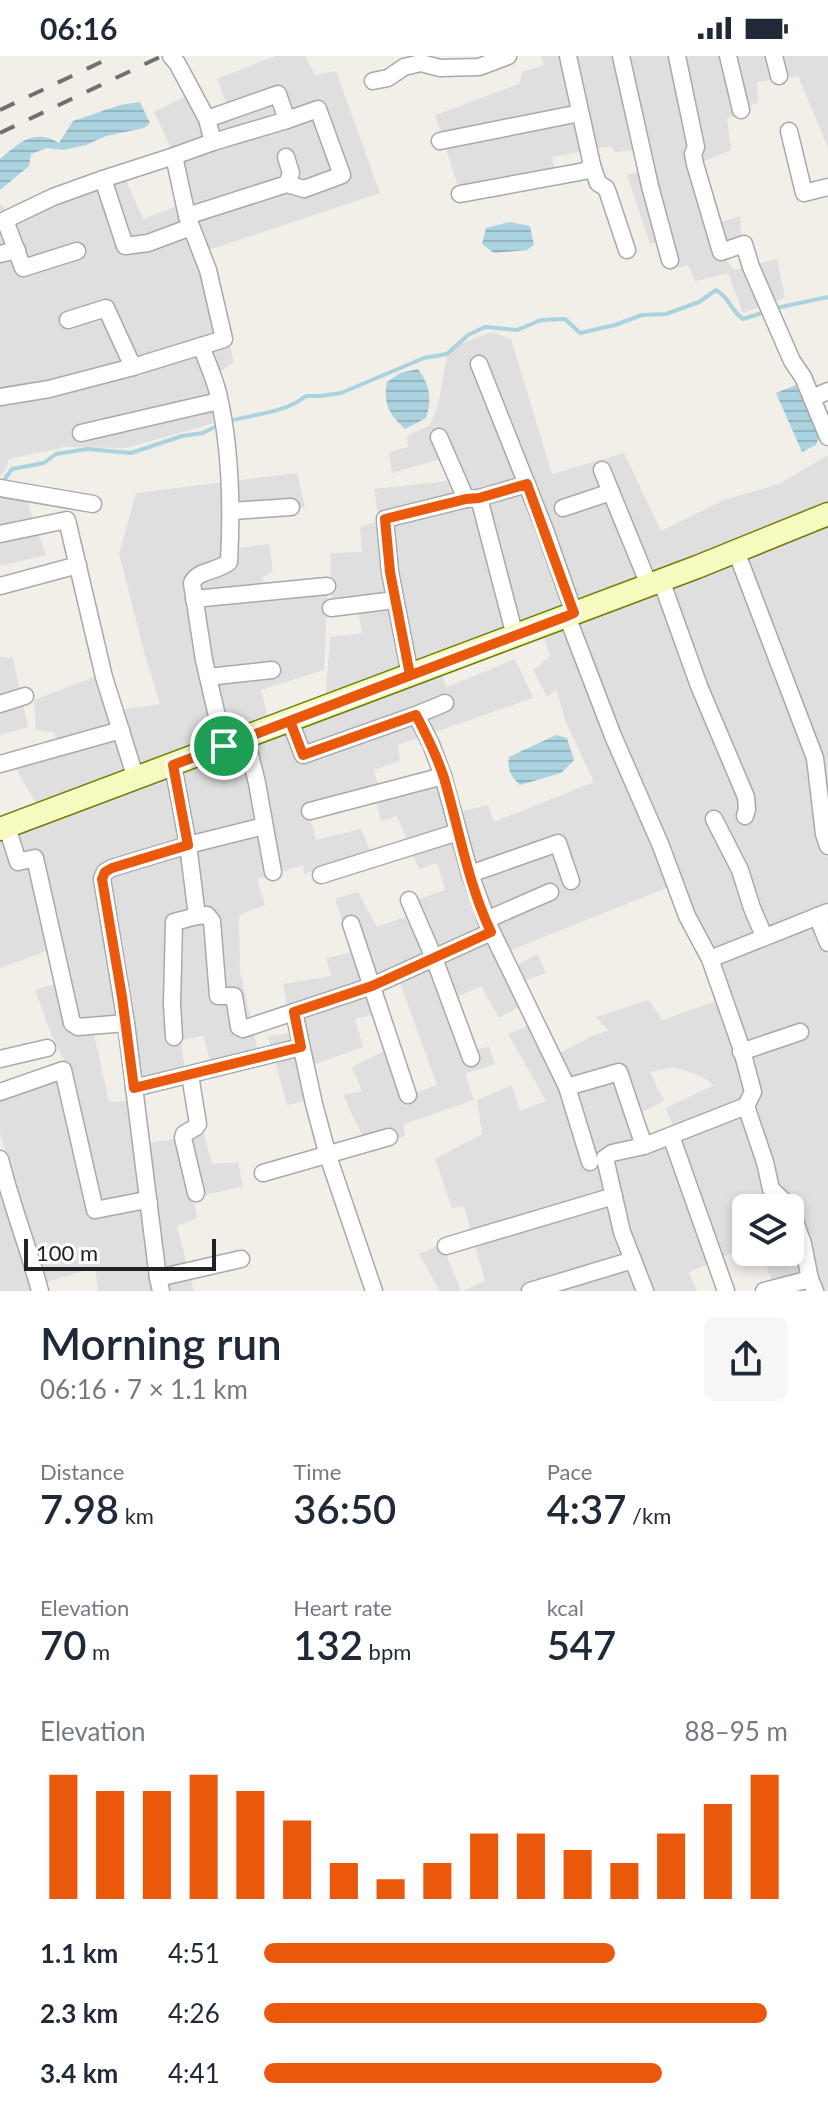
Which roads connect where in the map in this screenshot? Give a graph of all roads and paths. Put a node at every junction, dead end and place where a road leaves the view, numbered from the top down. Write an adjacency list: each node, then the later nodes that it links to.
1 (171, 56): 12 (street)
2 (508, 56): 9 (street)
3 (568, 56): 11 (street)
4 (621, 56): 29 (street)
5 (677, 56): 34 (street)
6 (728, 56): 10 (street)
7 (774, 56): 8 (street)
8 (779, 76)
9 (373, 81)
10 (741, 110)
11 (580, 113): 15 (street); 19 (street)
12 (207, 119): 13 (street); 16 (street)
13 (287, 120): 16 (street); 21 (street)
14 (789, 131): 22 (street)
15 (440, 141)
16 (213, 142): 17 (street)
17 (174, 156): 20 (street); 24 (street)
18 (286, 157): 21 (street)
19 (592, 165): 23 (street); 26 (street)
20 (103, 179): 24 (street); 25 (street)
21 (287, 184): 24 (street)
22 (828, 187)
23 (460, 194)
24 (189, 222): 31 (street)
25 (17, 250): 27 (street); 28 (street)
26 (627, 250)
27 (77, 251)
28 (0, 254)
29 (670, 260)
30 (68, 320): 33 (street)
31 (201, 346): 33 (street); 36 (street)
32 (479, 364): 41 (street)
33 (133, 367): 35 (street)
34 (820, 394): 39 (street)
35 (0, 397)
36 (219, 401): 37 (street); 48 (street)
37 (81, 433)
38 (439, 437): 44 (street)
39 (828, 437)
40 (602, 470): 43 (street)
41 (527, 484): 44 (street); 59 (street)
42 (0, 488): 45 (street)
43 (611, 492): 47 (street); 53 (street)
44 (473, 499): 57 (street); 60 (street)
45 (93, 504)
46 (291, 507): 48 (street)
47 (563, 508)
48 (232, 511): 56 (street)
49 (828, 514): 51 (street)
50 (0, 534): 52 (street)
51 (736, 551): 53 (street); 83 (street)
52 (78, 565): 54 (street); 69 (street)
53 (655, 582): 59 (street); 77 (street)
54 (0, 586)
55 (327, 586): 56 (street)
56 (194, 599): 63 (street)
57 (395, 600): 58 (street); 62 (street)
58 (331, 608)
59 (570, 615): 60 (street); 97 (street)
60 (515, 636): 62 (street)
61 (272, 670): 63 (street)
62 (410, 675): 68 (street)
63 (208, 677): 71 (street)
64 (25, 696): 66 (street)
65 (445, 703): 67 (street)
66 (0, 704)
67 (416, 715): 68 (street); 74 (street)
68 (290, 721): 70 (street)
69 (121, 730): 72 (street); 75 (street)
70 (246, 738): 71 (street); 79 (street)
71 (224, 746): 73 (street)
72 (0, 764)
73 (173, 765): 75 (street); 82 (street)
74 (443, 776): 76 (street); 81 (street)
75 (136, 779): 80 (street)
76 (310, 811)
77 (745, 816)
78 (714, 819): 94 (street)
79 (264, 826): 82 (street); 84 (street)
80 (3, 828): 100 (street)
81 (458, 832): 85 (street); 86 (street)
82 (188, 845): 91 (street); 100 (street)
83 (828, 846)
84 (273, 872)
85 (470, 874): 87 (street); 93 (street)
86 (321, 875)
87 (571, 881)
88 (550, 892): 93 (street)
89 (409, 900): 96 (street)
90 (822, 914): 94 (street); 95 (street)
91 (197, 916): 99 (street); 102 (street)
92 (351, 924): 98 (street)
93 (489, 926): 96 (street); 109 (street)
94 (764, 936): 97 (street)
95 (828, 943)
96 (434, 958): 98 (street); 106 (street)
97 (710, 959): 105 (street)
98 (372, 986): 99 (street); 112 (street)
99 (294, 1012): 103 (street)
100 (126, 1023): 110 (street)
101 (800, 1032): 105 (street)
102 (174, 1037)
103 (301, 1047): 108 (street); 117 (street)
104 (47, 1048): 107 (street)
105 (741, 1052): 113 (street)
106 (471, 1058)
107 (0, 1059)
108 (190, 1075): 110 (street); 122 (street)
109 (567, 1087): 116 (street); 119 (street)
110 (134, 1088): 124 (street)
111 (0, 1092): 124 (street)
112 (408, 1095)
113 (746, 1106): 114 (street); 130 (street)
114 (671, 1136): 116 (street); 135 (street)
115 (389, 1137): 117 (street)
116 (644, 1146): 123 (street)
117 (328, 1156): 120 (street); 132 (street)
118 (0, 1159): 121 (street)
119 (590, 1162)
120 (263, 1173)
121 (2, 1177): 125 (street)
122 (196, 1193)
123 (614, 1196): 126 (street); 128 (street)
124 (149, 1203): 129 (street)
125 (7, 1210): 131 (street)
126 (446, 1246)
127 (241, 1259): 129 (street)
128 (633, 1260): 133 (street); 134 (street)
129 (159, 1284)
130 (813, 1285): 136 (street)
131 (40, 1291)
132 (374, 1291)
133 (530, 1291)
134 (645, 1291)
135 (726, 1291)
136 (764, 1291)

